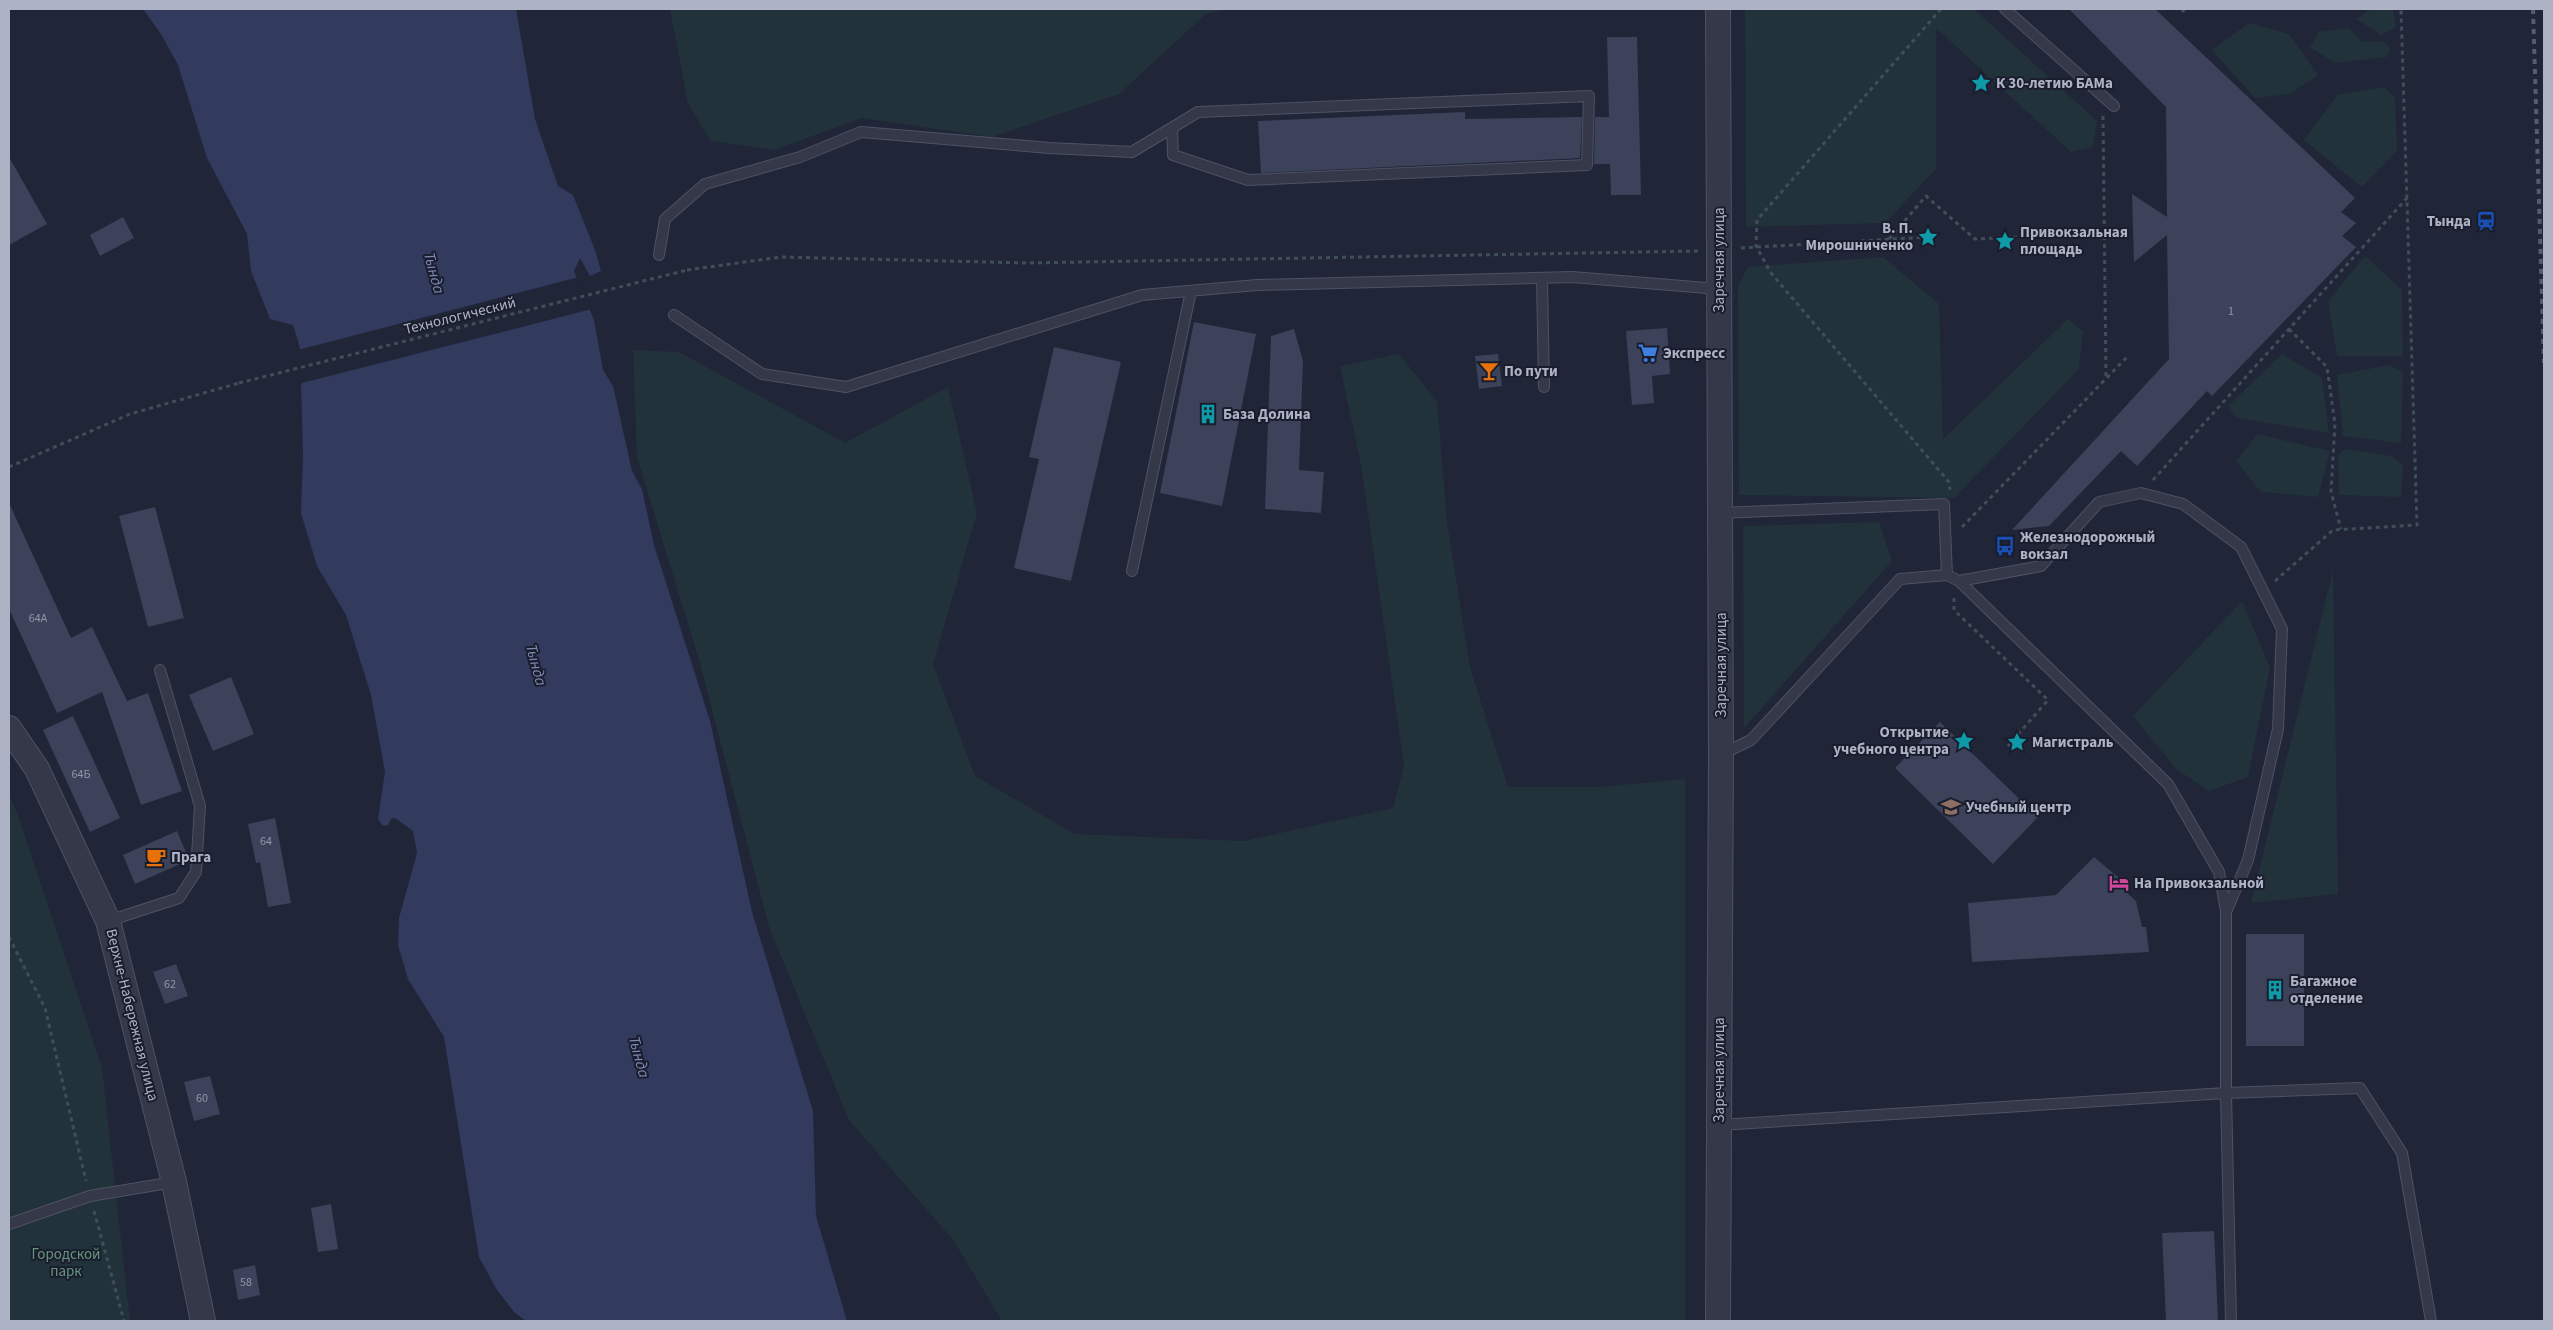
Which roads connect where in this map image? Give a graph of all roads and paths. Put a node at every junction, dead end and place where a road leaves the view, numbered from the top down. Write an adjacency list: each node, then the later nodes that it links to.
1 (1718, 9): 13 (street, Заречная улица)
2 (1941, 9): 12 (path)
3 (2005, 9): 5 (lane)
4 (2401, 9): 8 (path)
5 (2102, 96): 6 (lane); 9 (path)
6 (2114, 106)
7 (1172, 128): 7 (lane); 14 (lane)
8 (2407, 198): 19 (path); 26 (path)
9 (2104, 233): 11 (path); 21 (path)
10 (1928, 237): 11 (path, Технологический)
11 (1889, 239): 12 (path, Технологический)
12 (1756, 246): 13 (path, Технологический)
13 (1718, 250): 16 (street, Заречная улица); 23 (path, Технологический, bridge)
14 (659, 255)
15 (1542, 278): 16 (lane); 17 (lane); 22 (lane)
16 (1719, 289): 25 (street, Заречная улица)
17 (1191, 291): 18 (lane); 28 (lane)
18 (674, 315)
19 (2289, 329): 24 (path); 26 (path)
20 (2129, 354): 21 (path)
21 (2106, 378): 27 (path)
22 (1544, 387)
23 (9, 467)
24 (2141, 493): 30 (lane); 31 (lane)
25 (1720, 513): 29 (lane); 34 (street, Заречная улица)
26 (2341, 529): 31 (path)
27 (1959, 530)
28 (1132, 571)
29 (1947, 575): 30 (lane); 34 (lane)
30 (1959, 581): 35 (lane)
31 (2263, 592): 35 (lane)
32 (160, 670): 36 (lane)
33 (9, 728): 36 (street, Верхне-Набережная улица)
34 (1721, 754): 39 (street, Заречная улица)
35 (2226, 911): 38 (lane)
36 (108, 921): 40 (street, Верхне-Набережная улица)
37 (9, 937): 41 (path)
38 (2226, 1094): 39 (lane); 46 (lane); 47 (lane)
39 (1718, 1125): 45 (street, Заречная улица)
40 (174, 1182): 41 (lane); 44 (street, Верхне-Набережная улица)
41 (90, 1196): 42 (lane); 43 (path)
42 (9, 1224)
43 (124, 1321)
44 (203, 1321)
45 (1718, 1321)
46 (2231, 1321)
47 (2431, 1321)

